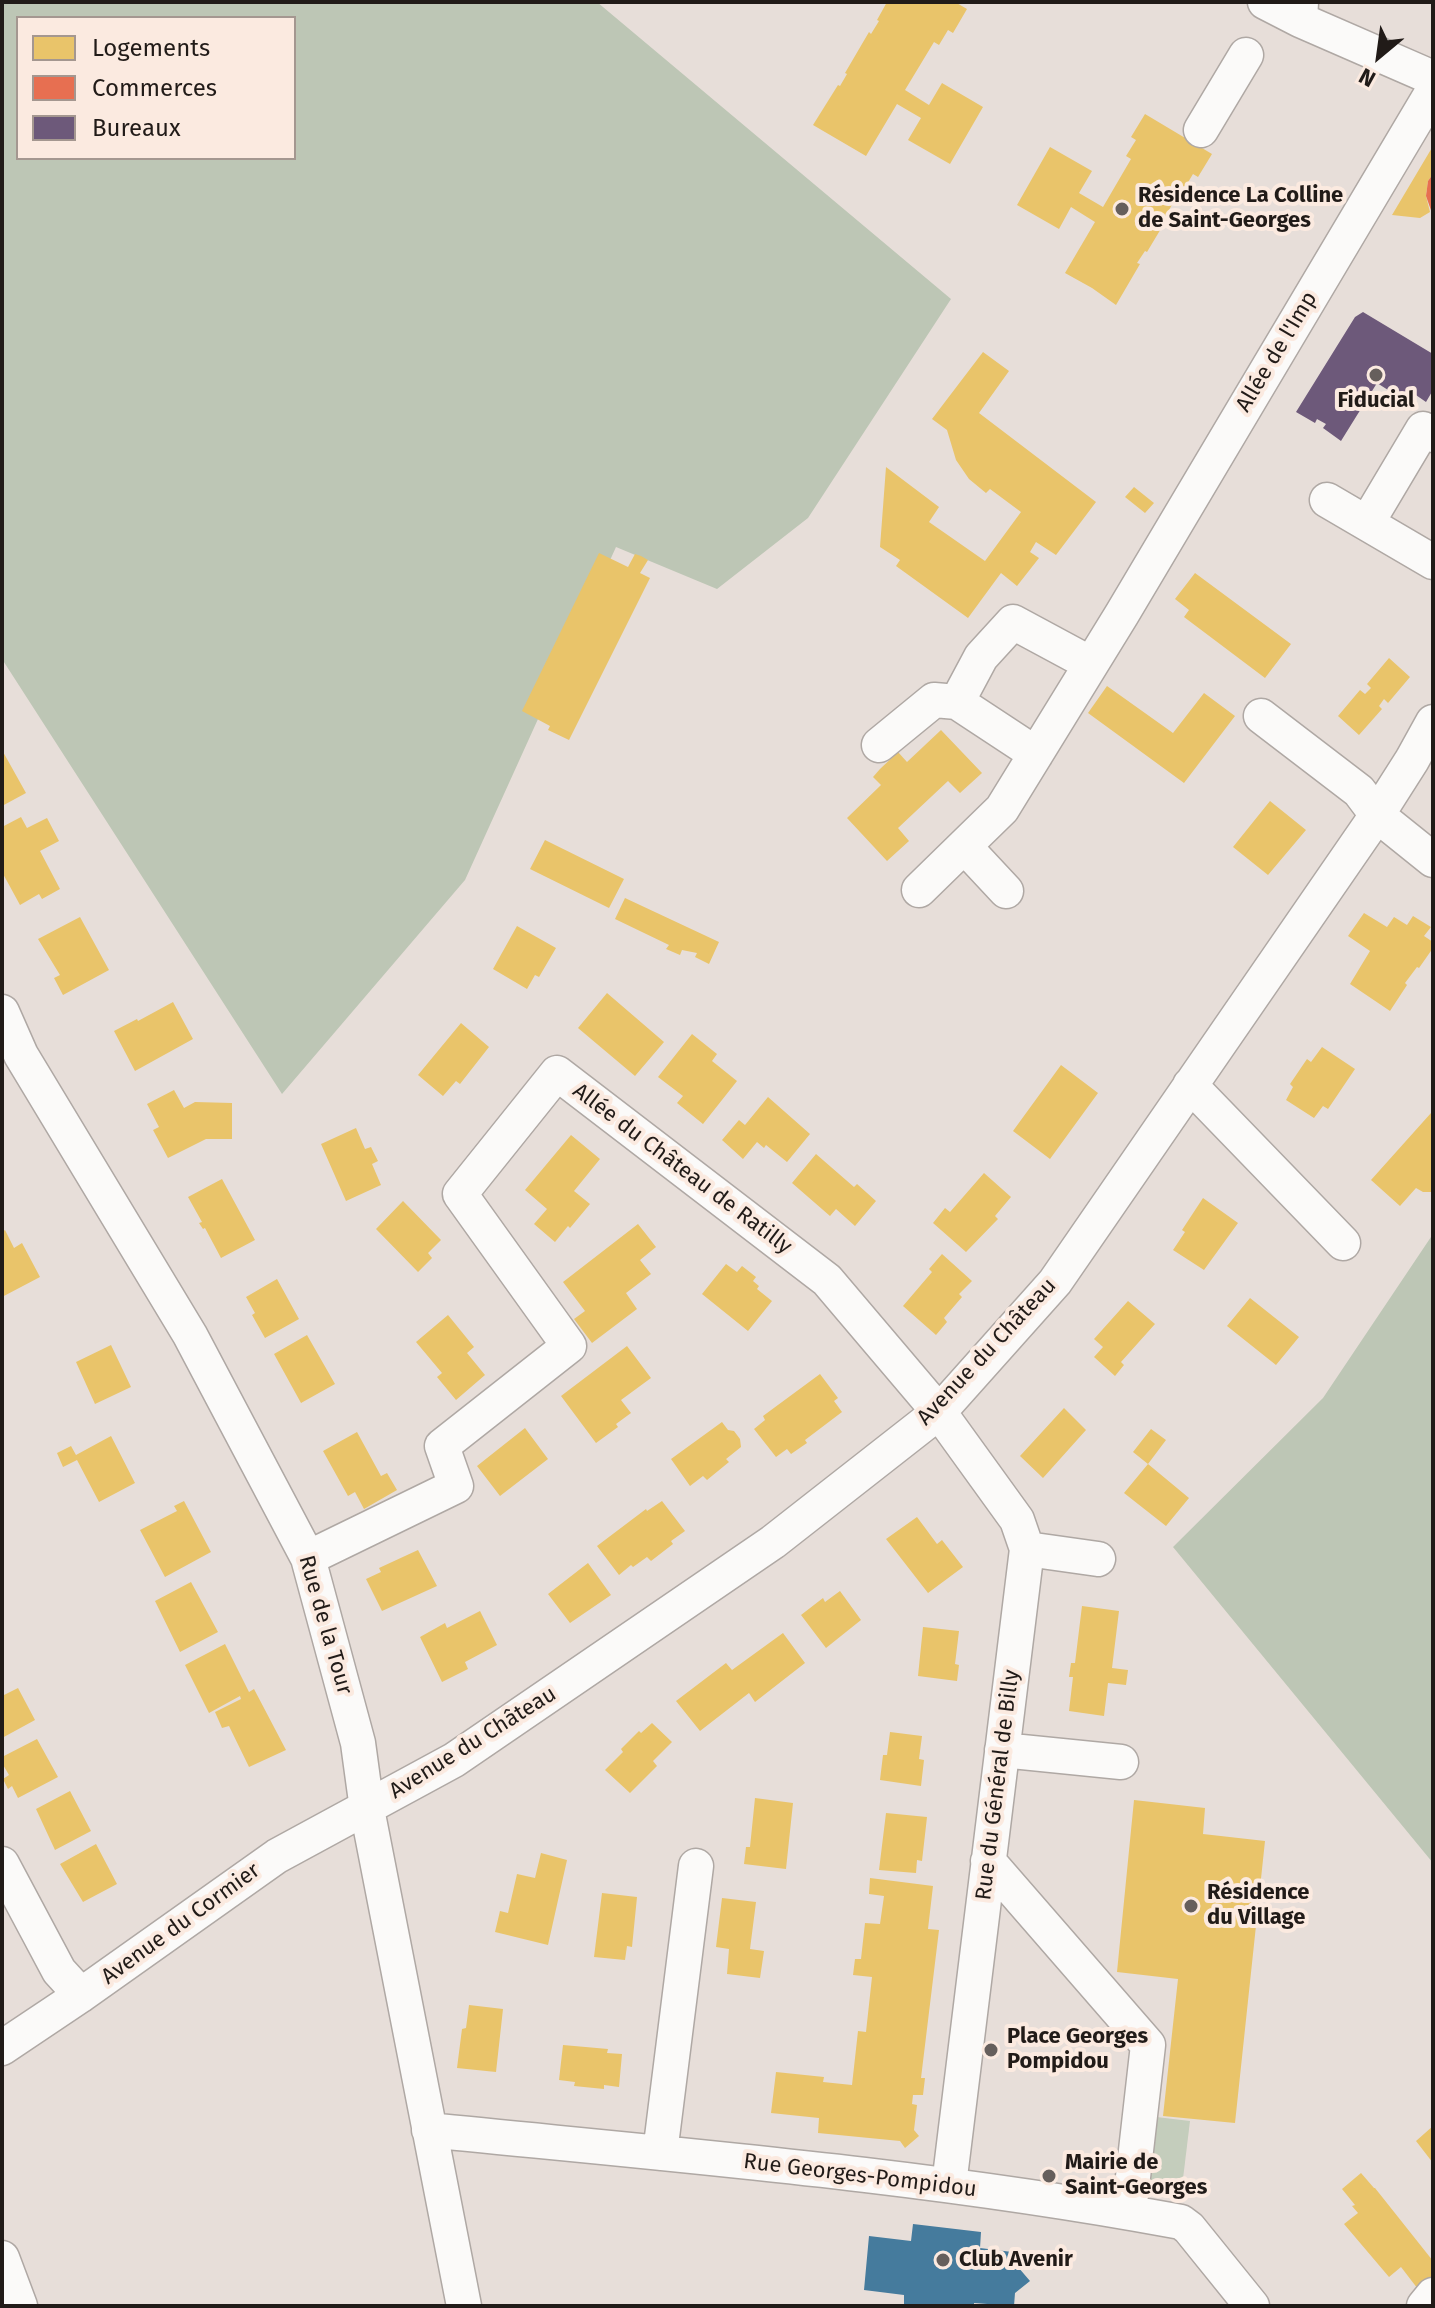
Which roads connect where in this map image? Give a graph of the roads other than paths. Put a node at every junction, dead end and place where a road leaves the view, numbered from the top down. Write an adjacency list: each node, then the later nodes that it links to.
1 (1265, 2): 2 (street)
2 (1300, 11): 4 (street)
3 (1246, 55): 6 (street)
4 (1433, 78)
5 (1433, 91): 11 (street, Allée de l'Imp)
6 (1201, 130)
7 (1433, 435): 9 (street)
8 (1327, 500): 9 (street)
9 (1367, 523): 10 (street)
10 (1433, 562)
11 (1091, 664): 12 (street); 16 (street, Allée de l'Imp)
12 (957, 702): 15 (street); 16 (street)
13 (1261, 716): 17 (street)
14 (1433, 722): 17 (street, Avenue du Château)
15 (879, 745)
16 (1036, 754): 18 (street, Allée de l'Imp)
17 (1377, 815): 19 (street); 23 (street, Avenue du Château)
18 (964, 846): 20 (street, Allée de l'Imp); 21 (street)
19 (1433, 860)
20 (919, 890)
21 (1006, 891)
22 (2, 1012): 27 (street, Rue de la Tour)
23 (1190, 1085): 24 (street); 25 (street, Avenue du Château)
24 (1343, 1243)
25 (939, 1412): 26 (street); 27 (street, Allée du Château de Ratilly); 31 (street, Avenue du Château)
26 (1027, 1549): 28 (street); 29 (street, Rue du Général de Billy)
27 (308, 1558): 31 (street, Rue de la Tour)
28 (1098, 1559)
29 (1002, 1750): 30 (street); 32 (street, Rue du Général de Billy)
30 (1121, 1762)
31 (367, 1809): 35 (street, Avenue du Cormier); 37 (street, Rue de la Tour)
32 (988, 1861): 39 (street, Rue du Général de Billy); 40 (street)
33 (2, 1864): 35 (street)
34 (696, 1866): 38 (street)
35 (81, 1995): 36 (street, Avenue du Cormier)
36 (2, 2048)
37 (429, 2130): 38 (street, Rue Georges-Pompidou); 44 (street, Rue de la Tour)
38 (660, 2153): 39 (street, Rue Georges-Pompidou)
39 (949, 2185): 40 (street, Rue Georges-Pompidou)
40 (1129, 2212): 45 (street, Rue Georges-Pompidou)
41 (2, 2258): 43 (street)
42 (1433, 2295): 46 (street)
43 (20, 2306)
44 (464, 2306)
45 (1252, 2306)
46 (1424, 2306)

